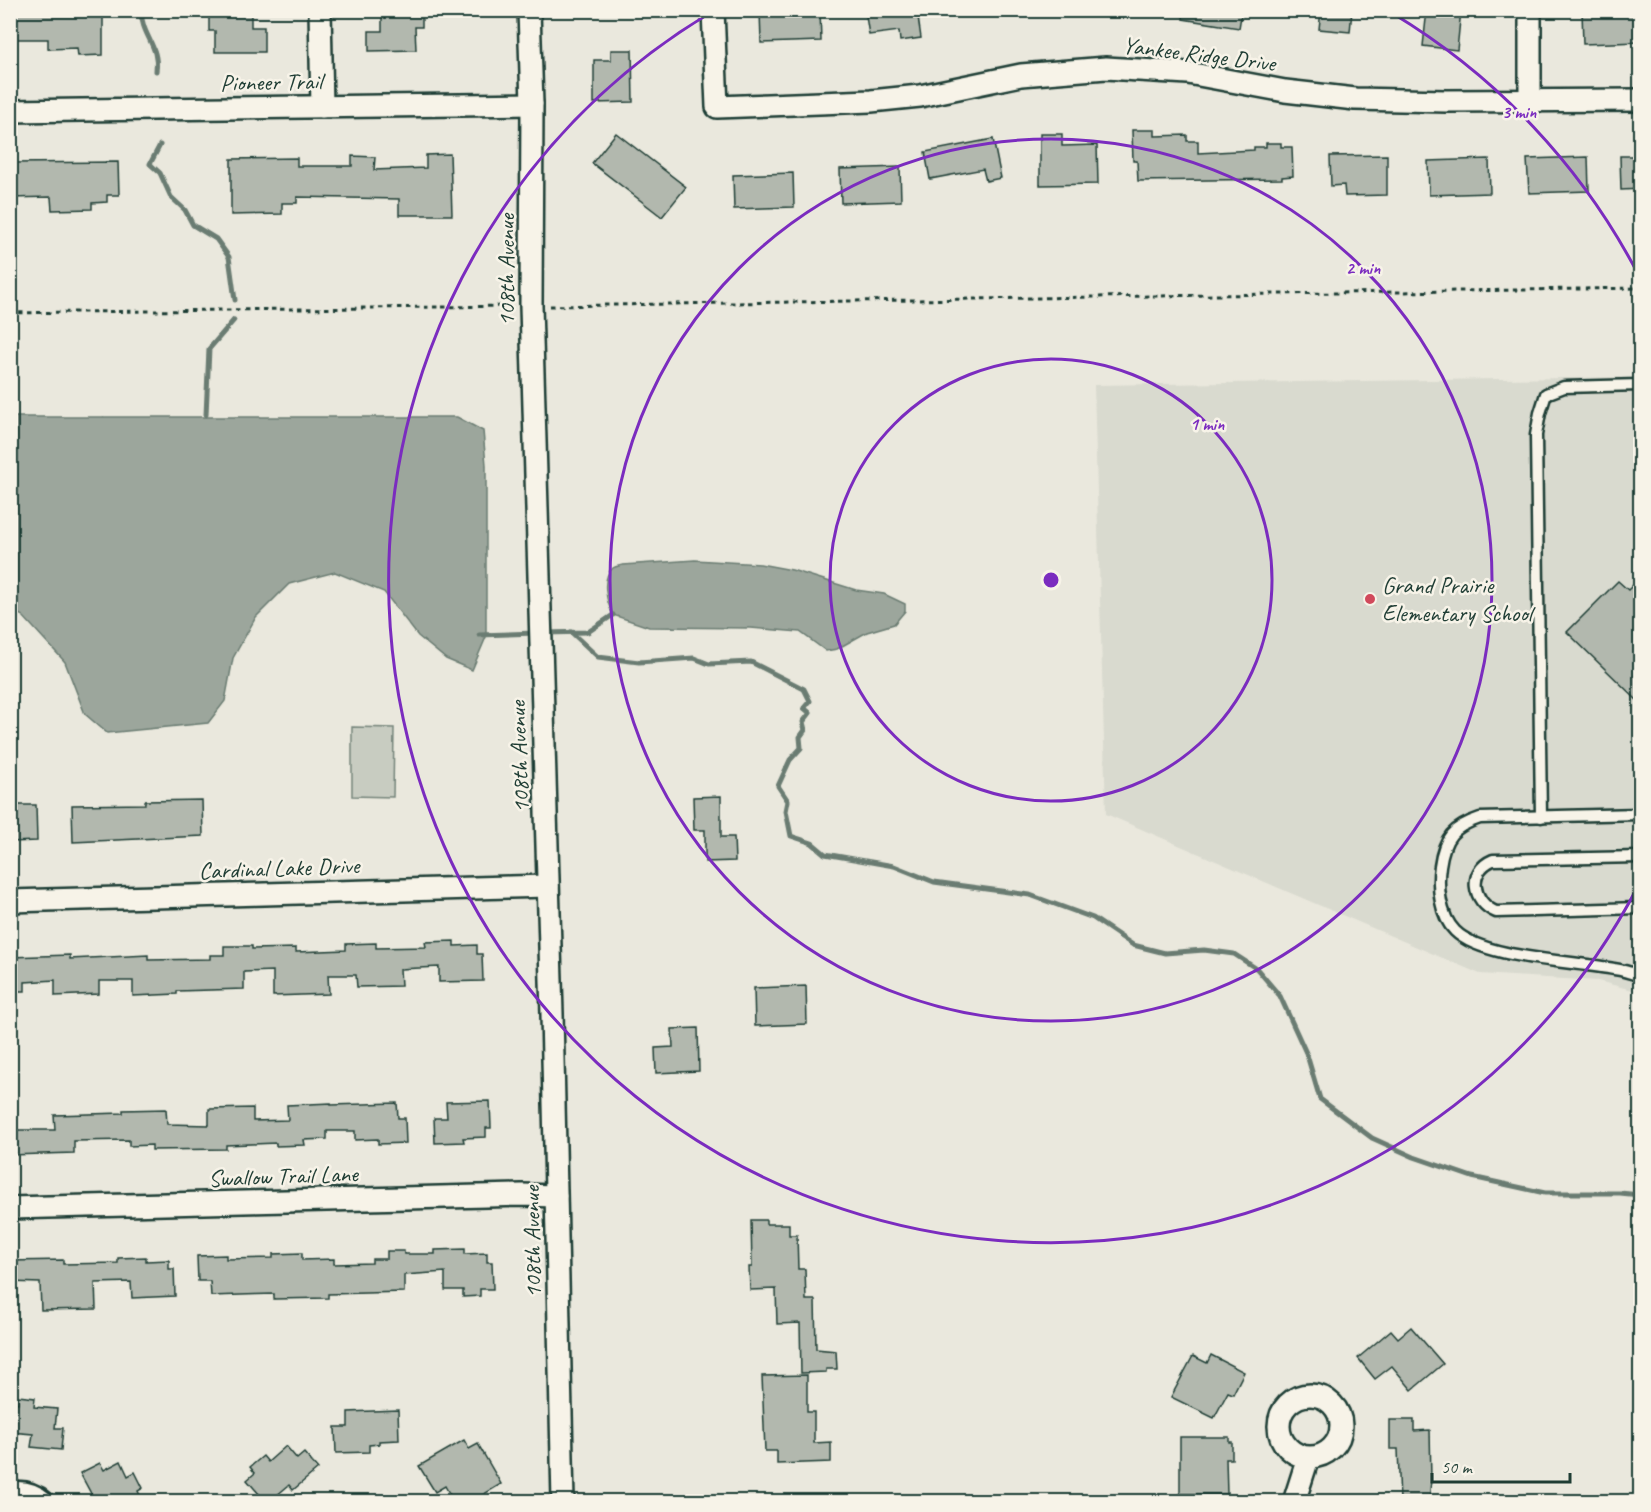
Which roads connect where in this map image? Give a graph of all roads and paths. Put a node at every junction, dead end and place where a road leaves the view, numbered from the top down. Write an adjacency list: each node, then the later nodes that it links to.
1 (320, 10): 8 (street)
2 (529, 10): 7 (street, 108th Avenue)
3 (713, 10): 6 (street, Yankee Ridge Drive)
4 (1530, 10): 6 (street)
5 (1641, 99): 6 (street, Yankee Ridge Drive)
6 (1530, 101)
7 (532, 104): 8 (street, Pioneer Trail); 11 (street, 108th Avenue)
8 (322, 107): 9 (street, Pioneer Trail)
9 (10, 111)
10 (1641, 288): 11 (path)
11 (531, 306): 12 (path); 17 (street, 108th Avenue)
12 (10, 313)
13 (1641, 385): 15 (lane)
14 (1641, 814): 15 (lane)
15 (1541, 817): 20 (lane)
16 (1641, 857): 19 (lane)
17 (548, 886): 18 (street, Cardinal Lake Drive); 21 (street, 108th Avenue)
18 (10, 901)
19 (1641, 908)
20 (1641, 976)
21 (556, 1196): 22 (street, Swallow Trail Lane); 26 (street, 108th Avenue)
22 (10, 1208)
23 (1308, 1458): 27 (street)
24 (10, 1493): 25 (street)
25 (43, 1502)
26 (563, 1502)
27 (1294, 1502)

